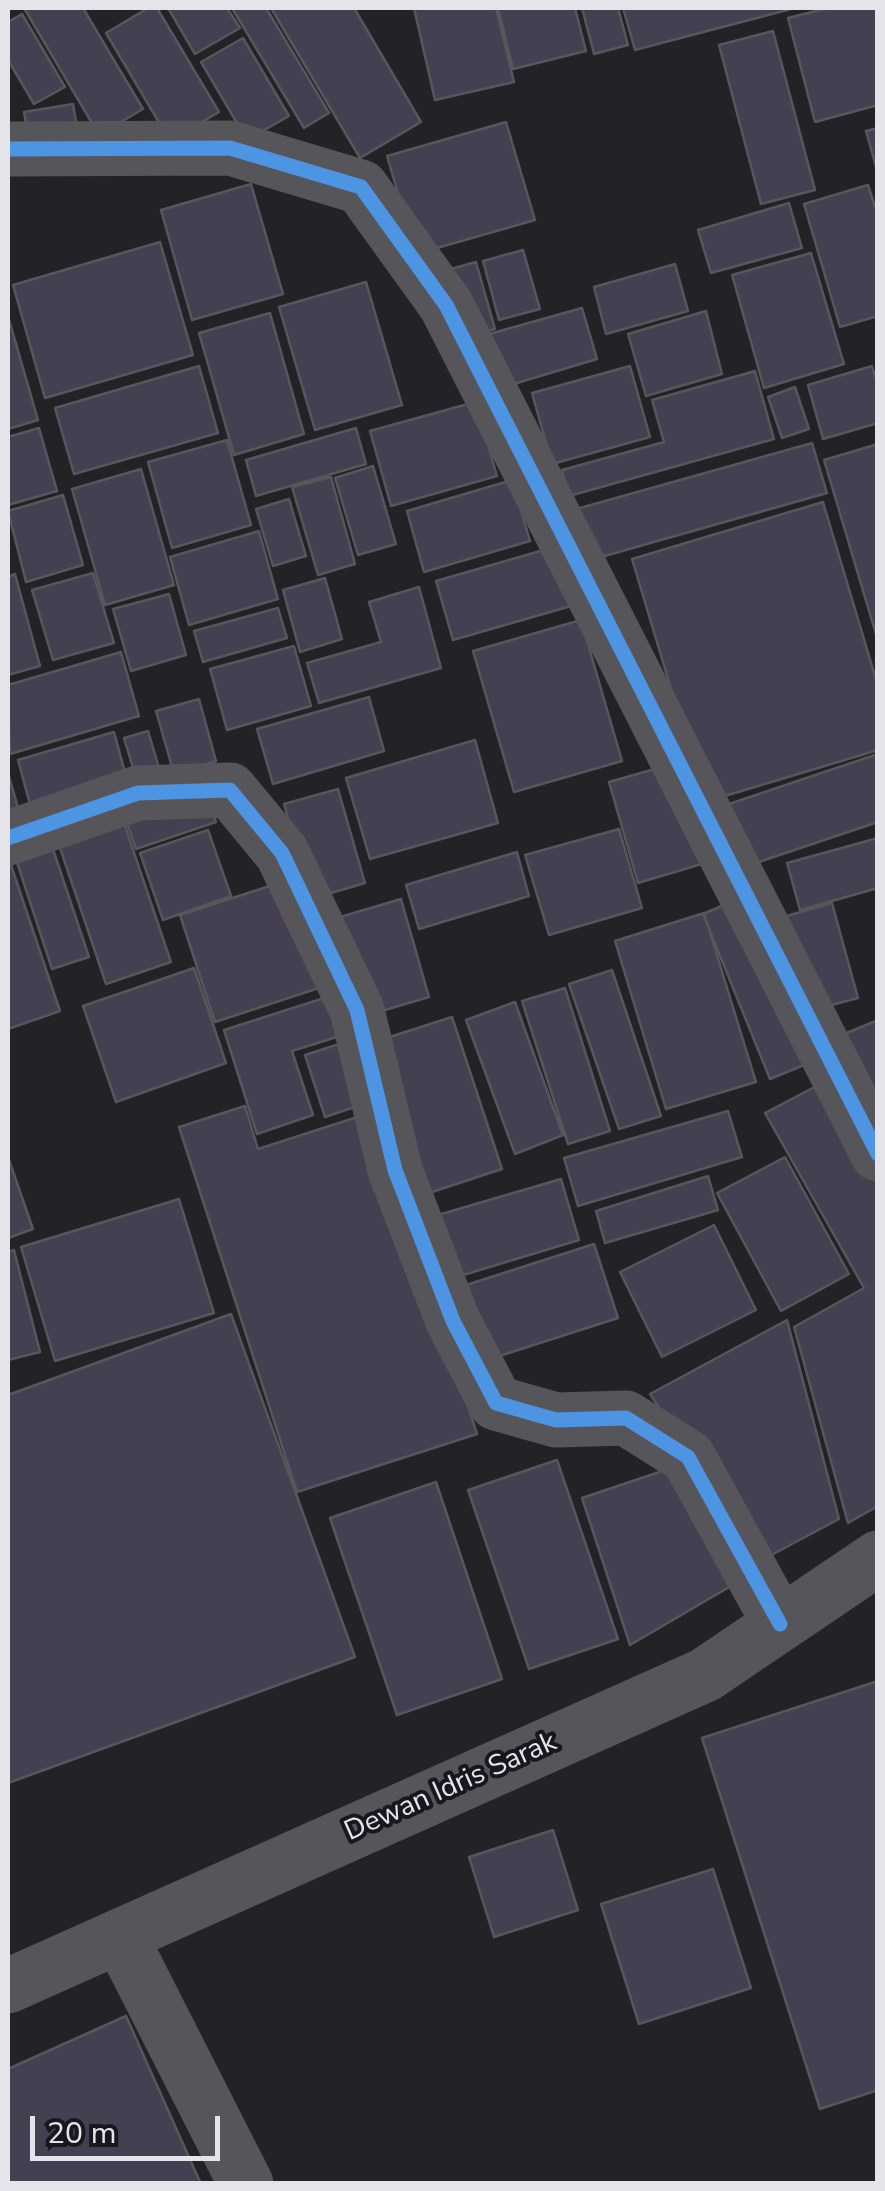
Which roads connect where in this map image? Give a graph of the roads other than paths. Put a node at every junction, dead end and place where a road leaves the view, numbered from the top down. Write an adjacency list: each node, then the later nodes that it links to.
1 (8, 148): 3 (street)
2 (8, 838): 5 (street)
3 (878, 1154)
4 (878, 1558): 5 (street, Dewan Idris Sarak)
5 (780, 1624): 6 (street, Dewan Idris Sarak)
6 (120, 1936): 7 (street, Dewan Idris Sarak); 8 (street)
7 (8, 1986)
8 (246, 2184)

